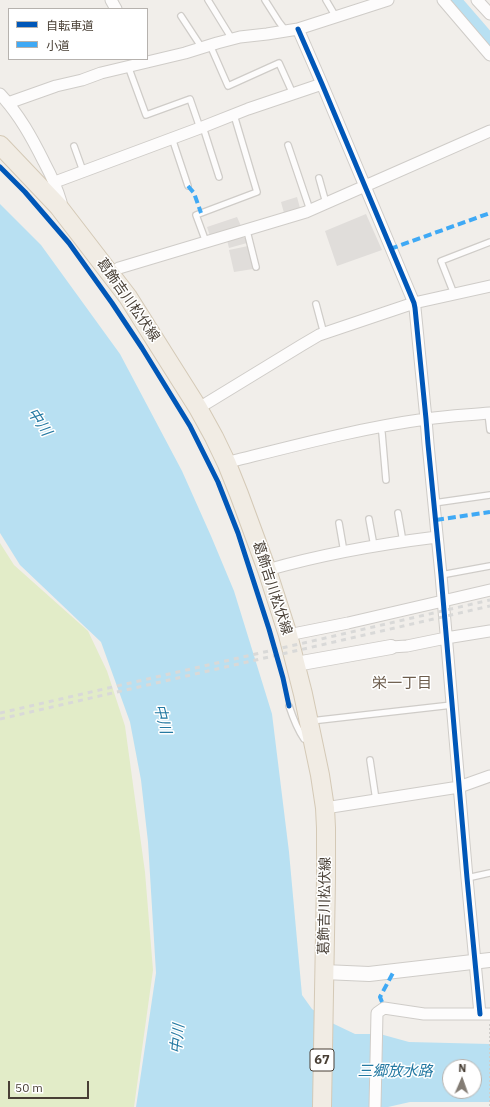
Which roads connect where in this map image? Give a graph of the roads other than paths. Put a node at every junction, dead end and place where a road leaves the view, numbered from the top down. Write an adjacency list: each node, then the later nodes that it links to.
1 (208, 0): 12 (lane)
2 (265, 0): 11 (lane)
3 (326, 0): 9 (lane)
4 (388, 0): 9 (street)
5 (443, 0): 14 (street)
6 (477, 0): 7 (street)
7 (490, 14)
8 (182, 16): 13 (lane)
9 (336, 17): 10 (street)
10 (298, 29): 11 (street); 16 (street)
11 (286, 32): 12 (street)
12 (232, 40): 13 (street)
13 (206, 47): 15 (street); 18 (lane)
14 (490, 55)
15 (132, 64): 19 (street); 21 (lane)
16 (322, 84): 18 (street); 31 (street)
17 (0, 94): 19 (street)
18 (293, 94): 20 (street)
19 (8, 103): 30 (street)
20 (234, 115): 21 (street); 37 (lane)
21 (202, 127): 23 (street); 28 (lane)
22 (490, 131): 31 (street)
23 (172, 138): 27 (street); 32 (lane)
24 (0, 145): 34 (main road, 葛飾吉川松伏線 / 67)
25 (288, 145): 35 (lane)
26 (74, 146): 27 (lane)
27 (83, 172): 30 (street)
28 (219, 177)
29 (319, 178): 33 (lane)
30 (55, 182): 34 (street)
31 (364, 185): 33 (street); 43 (street)
32 (188, 186)
33 (326, 202): 35 (street)
34 (58, 206): 40 (main road, 葛飾吉川松伏線 / 67)
35 (310, 210): 36 (street)
36 (246, 230): 37 (street); 39 (lane)
37 (206, 242): 40 (street)
38 (490, 242): 42 (lane)
39 (256, 266)
40 (111, 274): 46 (main road, 葛飾吉川松伏線 / 67)
41 (490, 286): 42 (street)
42 (454, 294): 43 (street)
43 (414, 303): 45 (street); 48 (street)
44 (316, 304): 45 (lane)
45 (324, 334): 46 (street)
46 (198, 408): 51 (main road, 葛飾吉川松伏線 / 67)
47 (489, 413): 48 (street); 50 (lane)
48 (426, 419): 49 (street); 54 (street)
49 (380, 427): 51 (street); 52 (lane)
50 (490, 430)
51 (226, 464): 63 (main road, 葛飾吉川松伏線 / 67)
52 (386, 480)
53 (490, 495): 54 (lane)
54 (434, 503): 58 (street)
55 (398, 513): 59 (lane)
56 (369, 519): 60 (lane)
57 (339, 523): 61 (lane)
58 (437, 537): 59 (street); 64 (street)
59 (403, 542): 60 (street)
60 (374, 546): 61 (street)
61 (344, 552): 63 (street)
62 (490, 566): 64 (lane)
63 (267, 570): 68 (main road, 葛飾吉川松伏線 / 67)
64 (441, 575): 66 (street)
65 (490, 590): 66 (street)
66 (443, 601): 68 (street); 69 (street)
67 (490, 631): 69 (street)
68 (288, 635): 71 (main road, 葛飾吉川松伏線 / 67)
69 (446, 638): 70 (street); 72 (street)
70 (391, 646): 71 (street)
71 (296, 664): 74 (main road, 葛飾吉川松伏線 / 67)
72 (452, 705): 74 (lane); 77 (street)
73 (289, 706): 74 (lane)
74 (310, 729): 79 (main road, 葛飾吉川松伏線 / 67)
75 (370, 760): 78 (lane)
76 (490, 776): 77 (street)
77 (459, 787): 78 (street); 81 (street)
78 (376, 800): 79 (street)
79 (325, 808): 84 (main road, 葛飾吉川松伏線 / 67)
80 (490, 873): 81 (lane)
81 (467, 878): 83 (street)
82 (490, 960): 83 (street)
83 (475, 962): 84 (street); 85 (street)
84 (324, 972): 86 (main road, 葛飾吉川松伏線 / 67)
85 (485, 1014): 87 (street)
86 (322, 1107)
87 (375, 1107)

